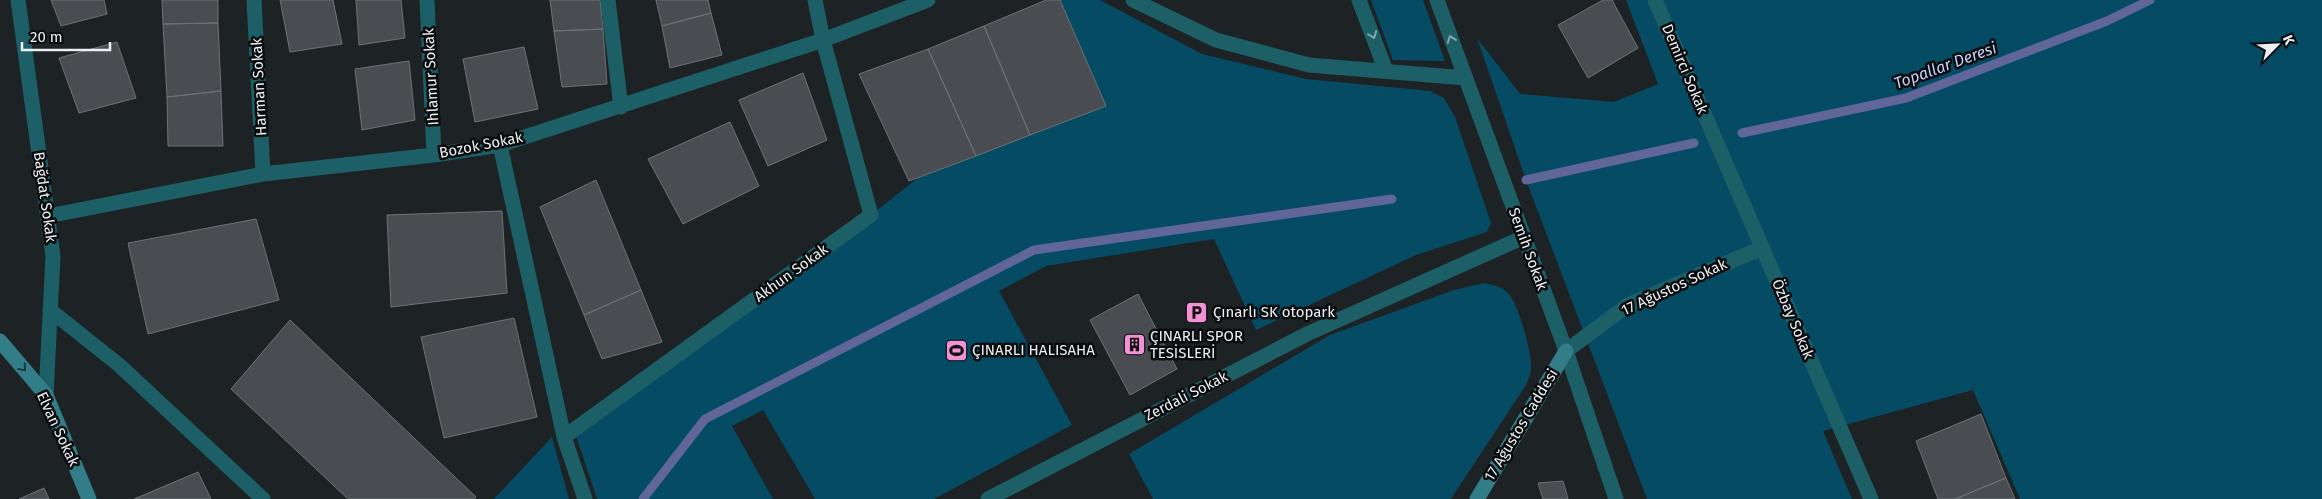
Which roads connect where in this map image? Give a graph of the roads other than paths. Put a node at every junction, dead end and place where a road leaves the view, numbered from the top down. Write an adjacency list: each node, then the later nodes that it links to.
1 (18, 0): 19 (street, Bağdat Sokak)
2 (254, 0): 18 (street, Harman Sokak)
3 (427, 0): 17 (street, Ihlamur Sokak)
4 (608, 0): 14 (street)
5 (816, 0): 11 (street)
6 (928, 0): 11 (street, Bozok Sokak)
7 (1133, 0): 12 (street)
8 (1360, 0): 12 (street, one-way to 12)
9 (1437, 0): 13 (street, Semih Sokak, one-way to 9)
10 (1655, 0): 15 (street, Demirci Sokak)
11 (823, 40): 14 (street, Bozok Sokak); 26 (street, Akhun Sokak)
12 (1386, 71): 13 (street)
13 (1466, 78): 20 (street, Semih Sokak)
14 (621, 107): 16 (street, Bozok Sokak)
15 (1715, 139): 21 (street, Özbay Sokak)
16 (500, 145): 17 (street, Bozok Sokak); 26 (street)
17 (434, 155): 18 (street, Bozok Sokak)
18 (263, 174): 19 (street, Bozok Sokak)
19 (48, 216): 22 (street, Bağdat Sokak)
20 (1524, 237): 24 (street, Semih Sokak); 30 (street, Zerdali Sokak)
21 (1762, 248): 24 (street, 17 Ağustos Sokak); 33 (street, Özbay Sokak)
22 (50, 310): 25 (street, Bağdat Sokak); 28 (street)
23 (0, 341): 25 (street, Elvan Sokak, one-way to 25)
24 (1566, 350): 31 (street, 17 Ağustos Caddesi); 32 (street, Semih Sokak)
25 (46, 395): 27 (street, Elvan Sokak)
26 (564, 437): 29 (street)
27 (89, 499)
28 (263, 499)
29 (585, 499)
30 (988, 499)
31 (1477, 499)
32 (1616, 499)
33 (1871, 499)

